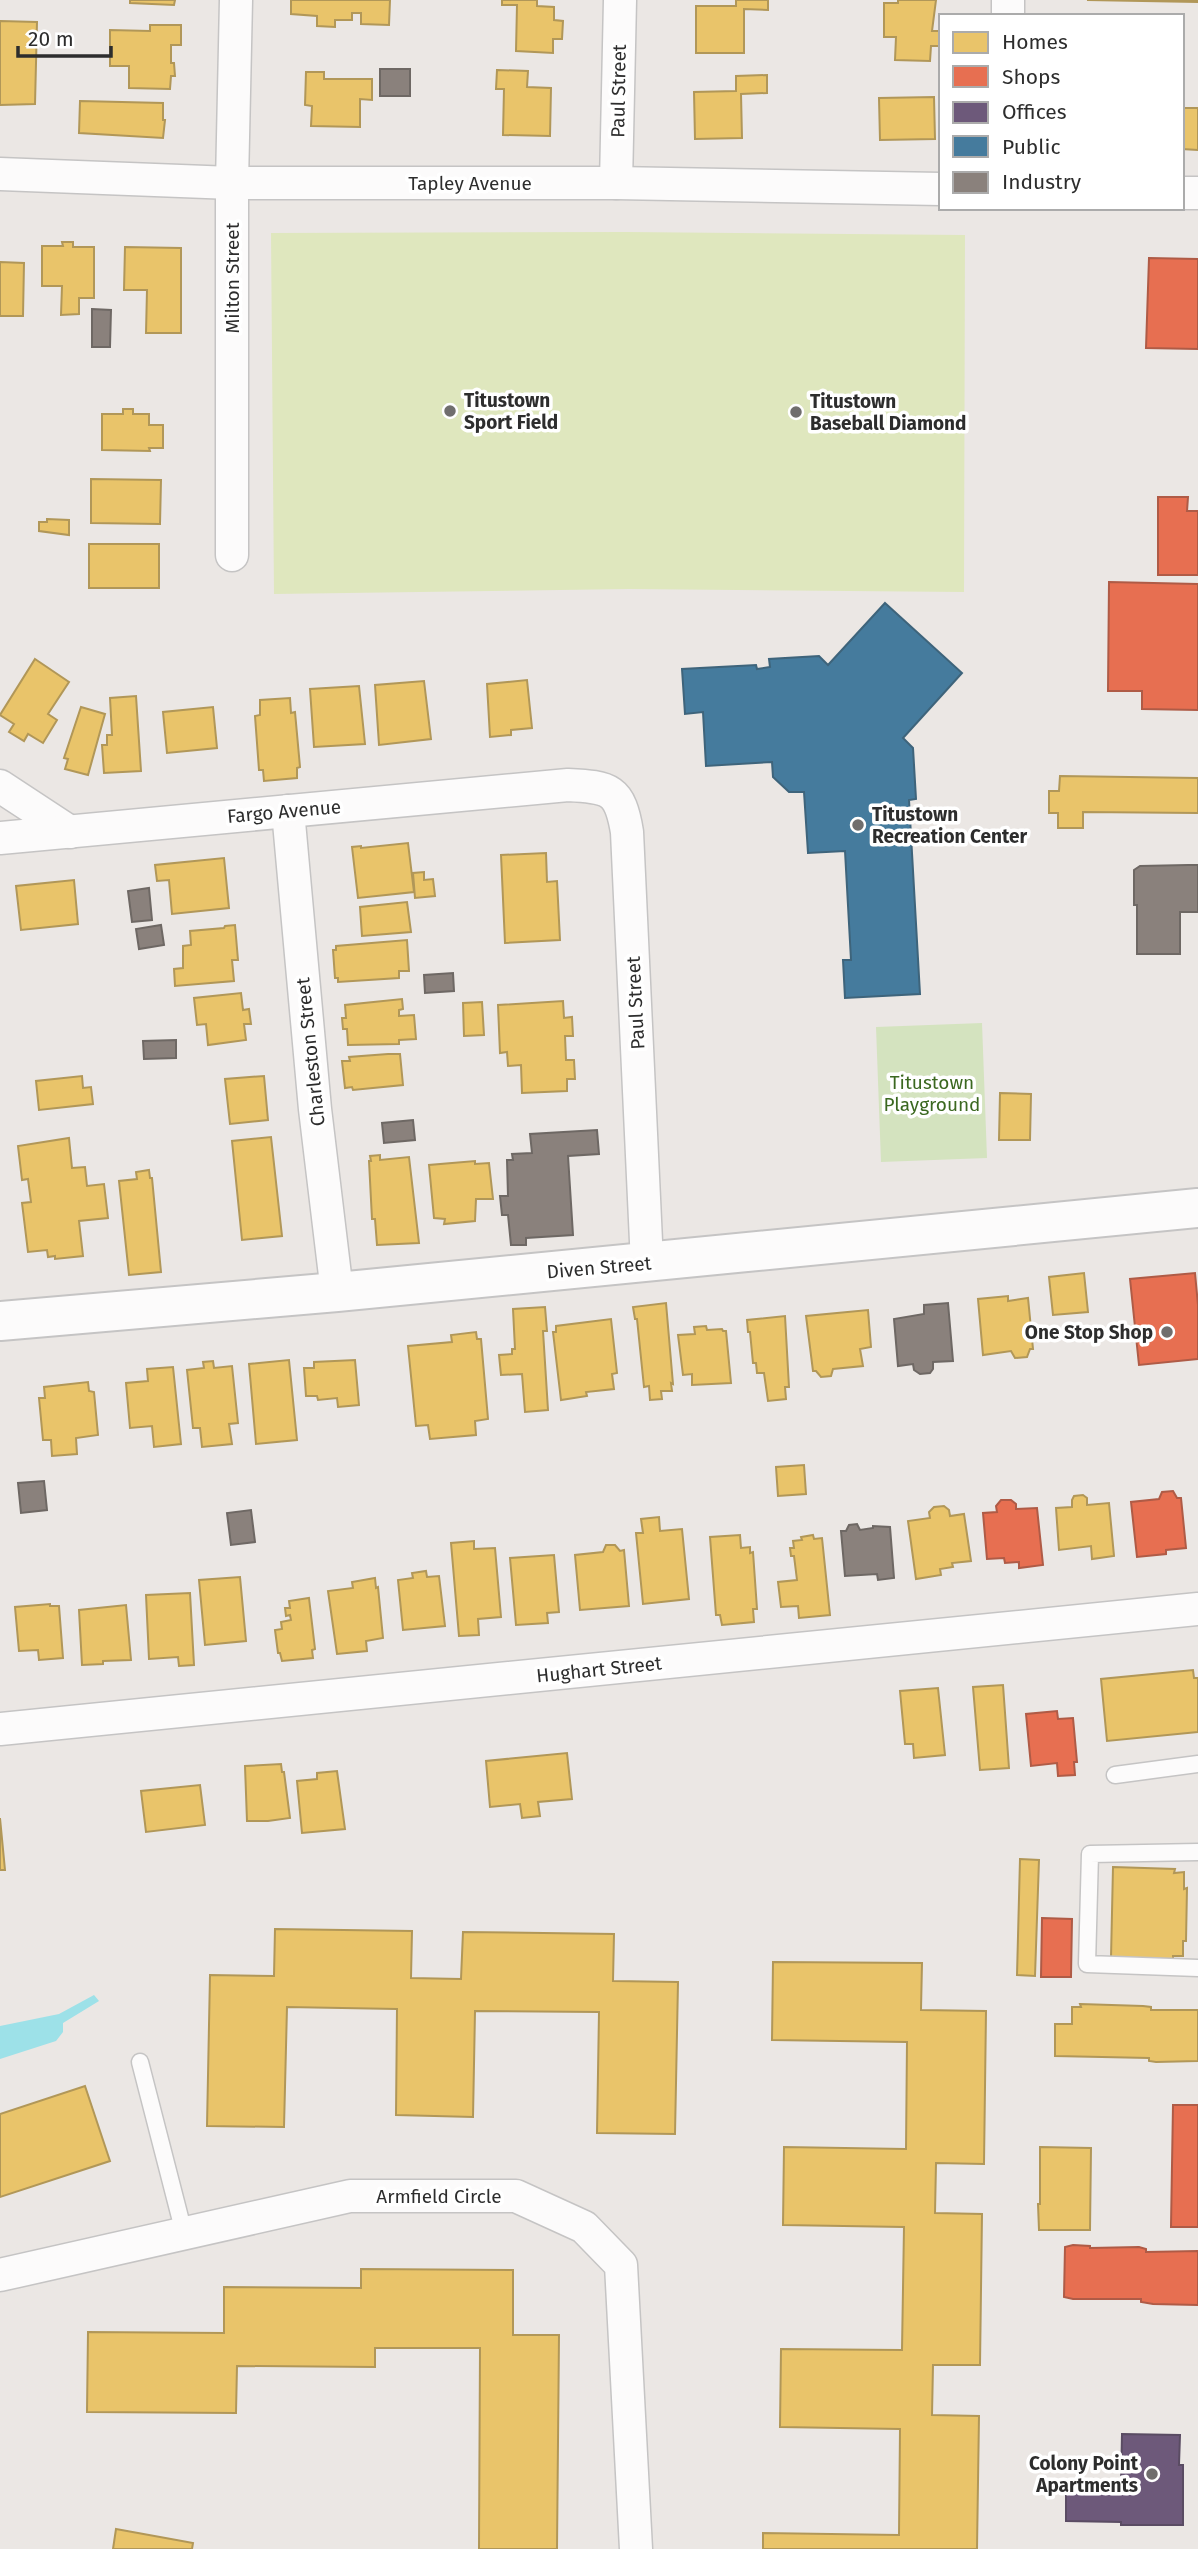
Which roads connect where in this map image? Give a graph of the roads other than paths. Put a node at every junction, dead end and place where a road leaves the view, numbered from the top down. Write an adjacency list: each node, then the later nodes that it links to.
1 (236, 0): 4 (street, Milton Street)
2 (620, 0): 5 (street, Paul Street)
3 (0, 174): 4 (street, Tapley Avenue)
4 (232, 183): 5 (street, Tapley Avenue); 7 (street, Milton Street)
5 (616, 183): 6 (street, Tapley Avenue)
6 (939, 189)
7 (232, 555)
8 (568, 785): 10 (street, Fargo Avenue); 14 (street, Paul Street)
9 (0, 786): 11 (street)
10 (288, 811): 11 (street, Fargo Avenue); 15 (street, Charleston Street)
11 (70, 832): 12 (street, Fargo Avenue)
12 (0, 838)
13 (1198, 1208): 14 (street, Diven Street)
14 (647, 1263): 15 (street, Diven Street)
15 (337, 1292): 16 (street, Diven Street)
16 (0, 1321)
17 (1198, 1609): 18 (street, Hughart Street)
18 (0, 1729)
19 (1198, 1764): 20 (lane)
20 (1115, 1774)
21 (1198, 1852): 22 (lane)
22 (1198, 1968)
23 (140, 2062): 24 (lane)
24 (184, 2233): 25 (street, Armfield Circle); 26 (street, Armfield Circle)
25 (0, 2275)
26 (636, 2549)

